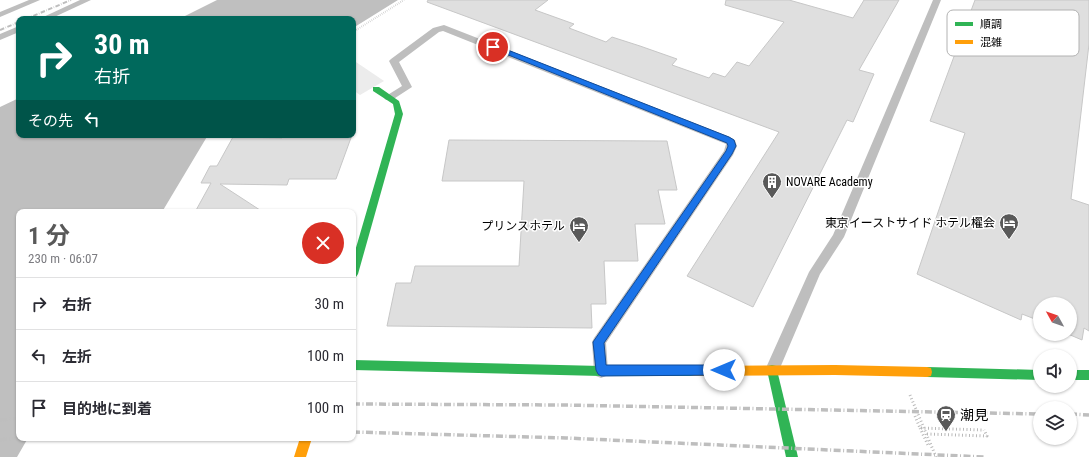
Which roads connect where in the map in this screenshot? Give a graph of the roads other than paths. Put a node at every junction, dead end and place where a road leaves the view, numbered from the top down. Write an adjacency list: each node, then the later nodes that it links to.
1 (36, 0): 4 (lane)
2 (87, 0): 5 (lane)
3 (937, 0): 13 (lane)
4 (0, 15)
5 (50, 16)
6 (16, 30): 7 (lane)
7 (0, 37)
8 (376, 89): 9 (street)
9 (389, 98): 10 (street); 12 (lane)
10 (356, 263)
11 (356, 365): 12 (street)
12 (601, 370): 13 (street)
13 (772, 370): 14 (street); 19 (street)
14 (1033, 374)
15 (1077, 375): 16 (street)
16 (1089, 375)
17 (305, 441): 18 (street)
18 (300, 457)
19 (792, 457)

